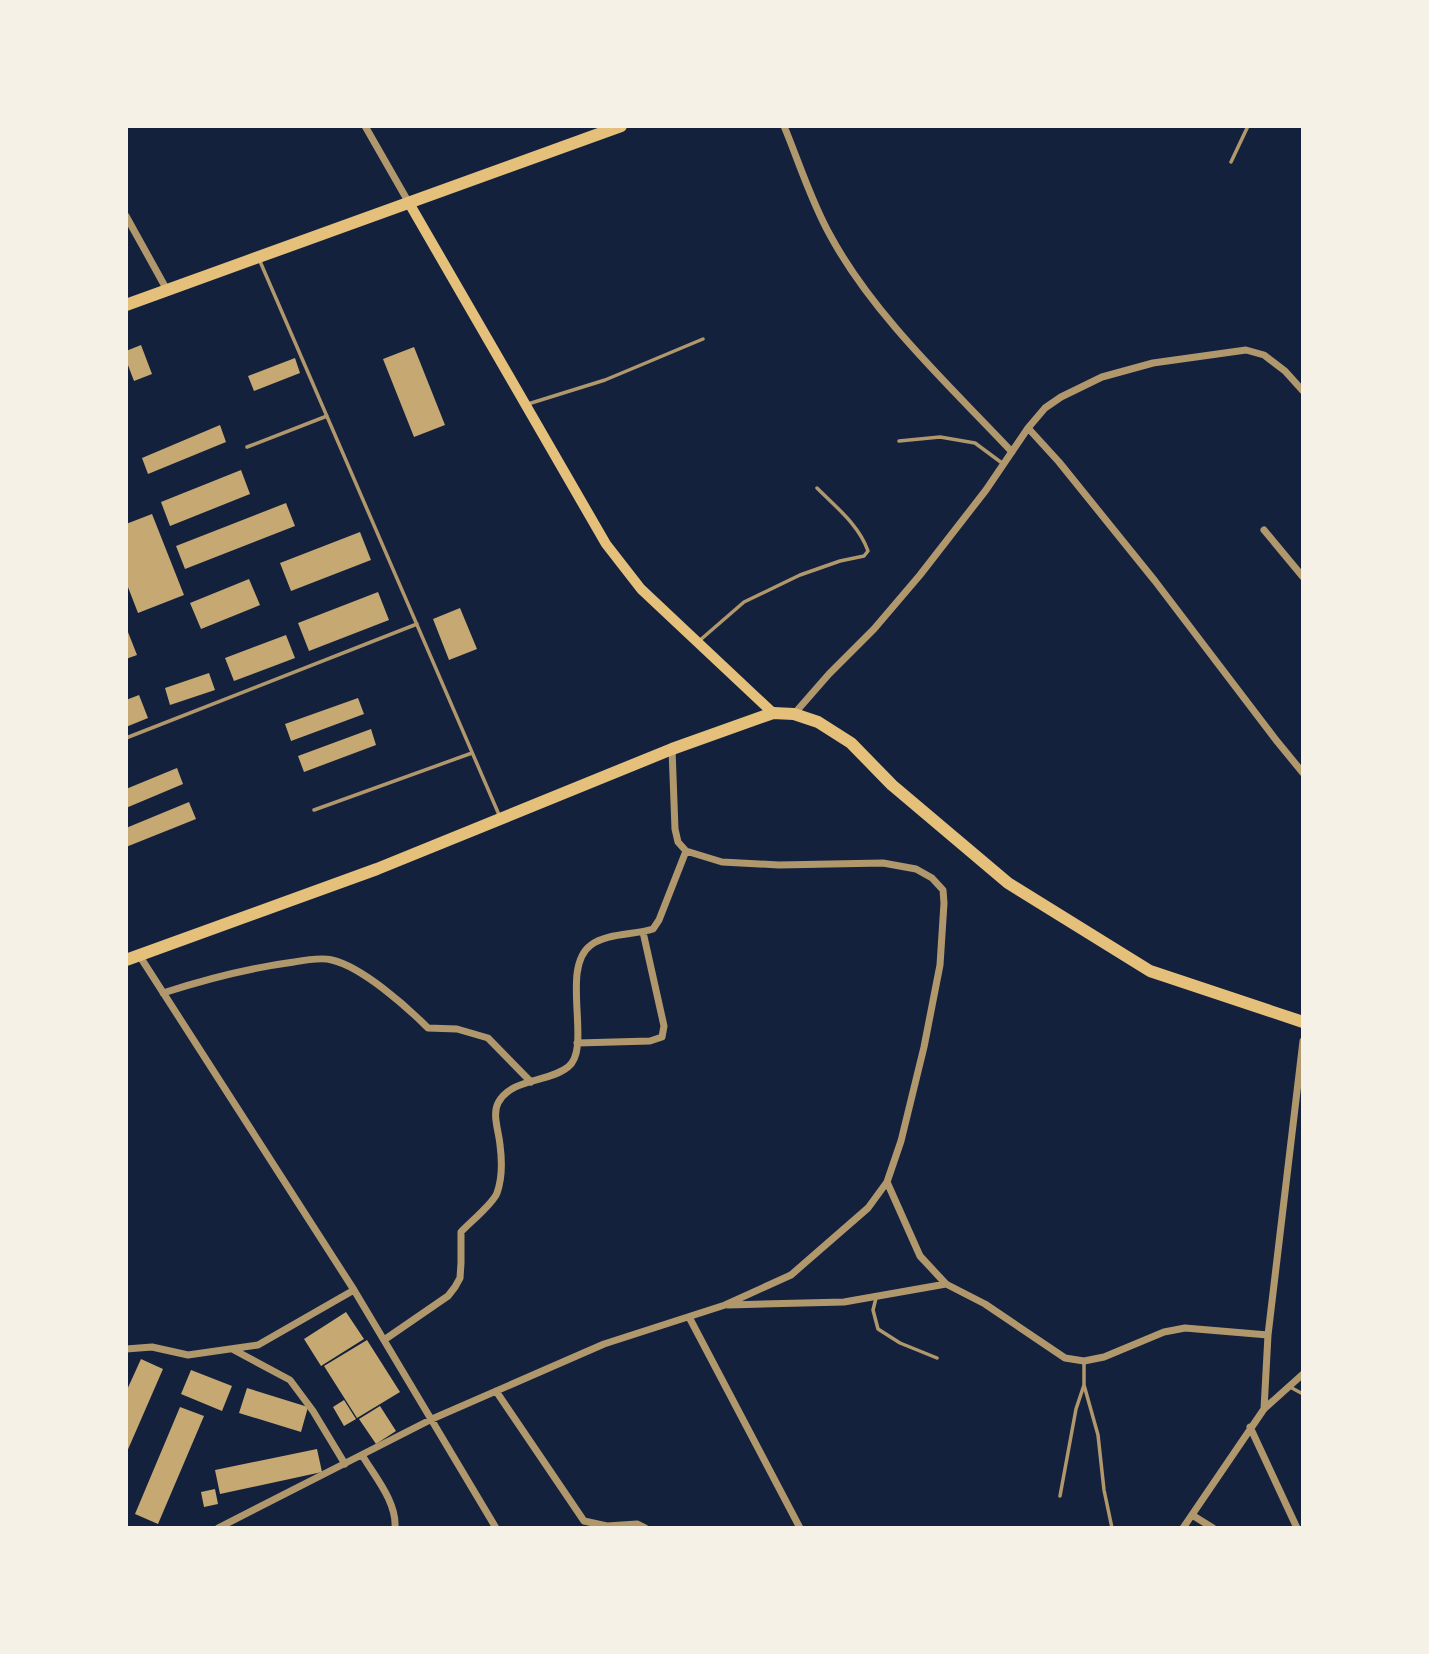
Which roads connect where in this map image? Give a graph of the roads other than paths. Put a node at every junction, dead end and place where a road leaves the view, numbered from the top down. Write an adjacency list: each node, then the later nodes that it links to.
1 (365, 126): 7 (street)
2 (621, 126): 5 (main road)
3 (784, 126): 19 (street)
4 (1248, 126): 6 (lane)
5 (595, 130): 7 (main road)
6 (1231, 162)
7 (409, 203): 9 (main road); 14 (main road)
8 (126, 216): 10 (street)
9 (258, 258): 10 (main road); 15 (lane)
10 (167, 289): 11 (main road)
11 (126, 305)
12 (703, 339): 14 (lane)
13 (1303, 391): 16 (street)
14 (527, 405): 25 (main road)
15 (327, 416): 18 (lane); 24 (lane)
16 (1028, 428): 19 (street); 31 (street)
17 (899, 441): 20 (lane)
18 (247, 447)
19 (1012, 452): 20 (street)
20 (1004, 465): 27 (street)
21 (817, 488): 25 (lane)
22 (1264, 530): 23 (street)
23 (1303, 577)
24 (416, 624): 28 (lane); 30 (lane)
25 (698, 643): 26 (main road)
26 (773, 713): 27 (main road); 29 (main road)
27 (794, 714): 39 (main road)
28 (126, 738)
29 (672, 749): 34 (main road); 35 (street)
30 (472, 753): 33 (lane); 34 (lane)
31 (1300, 761): 32 (street)
32 (1303, 773)
33 (314, 810)
34 (501, 819): 37 (main road)
35 (686, 851): 36 (street); 43 (street)
36 (642, 932): 41 (street); 41 (street)
37 (132, 958): 38 (street)
38 (163, 993): 42 (street); 45 (street)
39 (1303, 1022)
40 (1303, 1041): 49 (street)
41 (577, 1044): 42 (street)
42 (531, 1082): 50 (street)
43 (887, 1182): 44 (street); 47 (street)
44 (946, 1284): 46 (street); 54 (street)
45 (354, 1290): 50 (street); 52 (street)
46 (876, 1298): 47 (street); 53 (lane)
47 (725, 1305): 48 (street)
48 (689, 1317): 58 (street); 71 (street)
49 (1268, 1335): 54 (street); 60 (street)
50 (384, 1340): 61 (street)
51 (126, 1349): 52 (street)
52 (233, 1349): 64 (street)
53 (937, 1359)
54 (1084, 1361): 56 (lane)
55 (1303, 1374): 57 (street)
56 (1084, 1385): 65 (lane); 72 (lane)
57 (1289, 1387): 59 (lane); 60 (street)
58 (496, 1391): 61 (street); 70 (street)
59 (1303, 1394)
60 (1264, 1409): 62 (street)
61 (432, 1419): 63 (street); 69 (street)
62 (1250, 1427): 66 (street); 75 (street)
63 (362, 1455): 64 (street); 68 (street)
64 (345, 1464): 67 (street)
65 (1060, 1496)
66 (1192, 1515): 73 (street); 74 (street)
67 (218, 1528)
68 (395, 1528)
69 (496, 1528)
70 (645, 1528)
71 (800, 1528)
72 (1112, 1528)
73 (1183, 1528)
74 (1213, 1528)
75 (1297, 1528)

